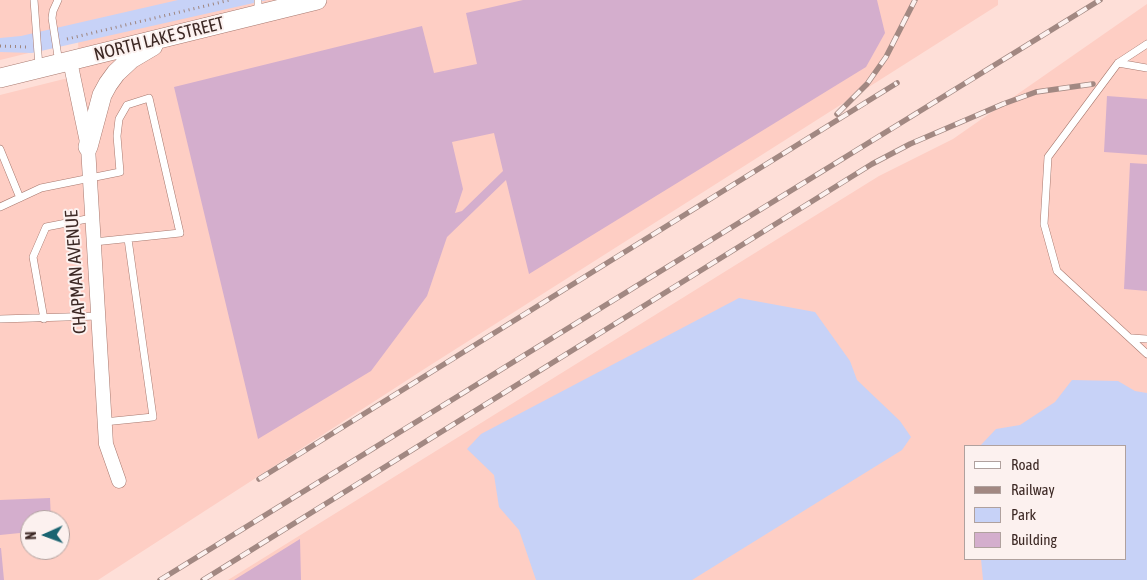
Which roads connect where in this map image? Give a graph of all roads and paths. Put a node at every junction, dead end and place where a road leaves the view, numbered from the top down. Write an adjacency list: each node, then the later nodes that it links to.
1 (34, 0): 14 (lane)
2 (58, 0): 11 (lane)
3 (230, 0): 7 (path)
4 (317, 0): 5 (main road, NORTH LAKE STREET)
5 (258, 7): 6 (main road, NORTH LAKE STREET)
6 (169, 36): 11 (main road, NORTH LAKE STREET); 16 (main road)
7 (72, 38)
8 (1147, 44): 12 (lane)
9 (0, 46): 10 (path)
10 (26, 47)
11 (64, 63): 14 (main road, NORTH LAKE STREET); 16 (street, CHAPMAN AVENUE)
12 (1118, 63): 13 (lane); 27 (lane)
13 (1147, 68)
14 (39, 69): 15 (main road, NORTH LAKE STREET)
15 (0, 78)
16 (88, 147): 18 (street, CHAPMAN AVENUE)
17 (0, 149): 19 (lane)
18 (90, 179): 19 (lane); 21 (street, CHAPMAN AVENUE); 22 (lane)
19 (20, 198): 20 (lane)
20 (0, 207)
21 (92, 218): 23 (street, CHAPMAN AVENUE); 26 (lane)
22 (128, 238): 23 (lane); 30 (lane)
23 (94, 242): 24 (street, CHAPMAN AVENUE)
24 (98, 316): 26 (lane); 30 (street, CHAPMAN AVENUE)
25 (0, 319): 26 (lane)
26 (44, 319)
27 (1131, 338): 28 (lane); 29 (lane)
28 (1147, 339)
29 (1147, 354)
30 (104, 422): 31 (street, CHAPMAN AVENUE)
31 (118, 481)

